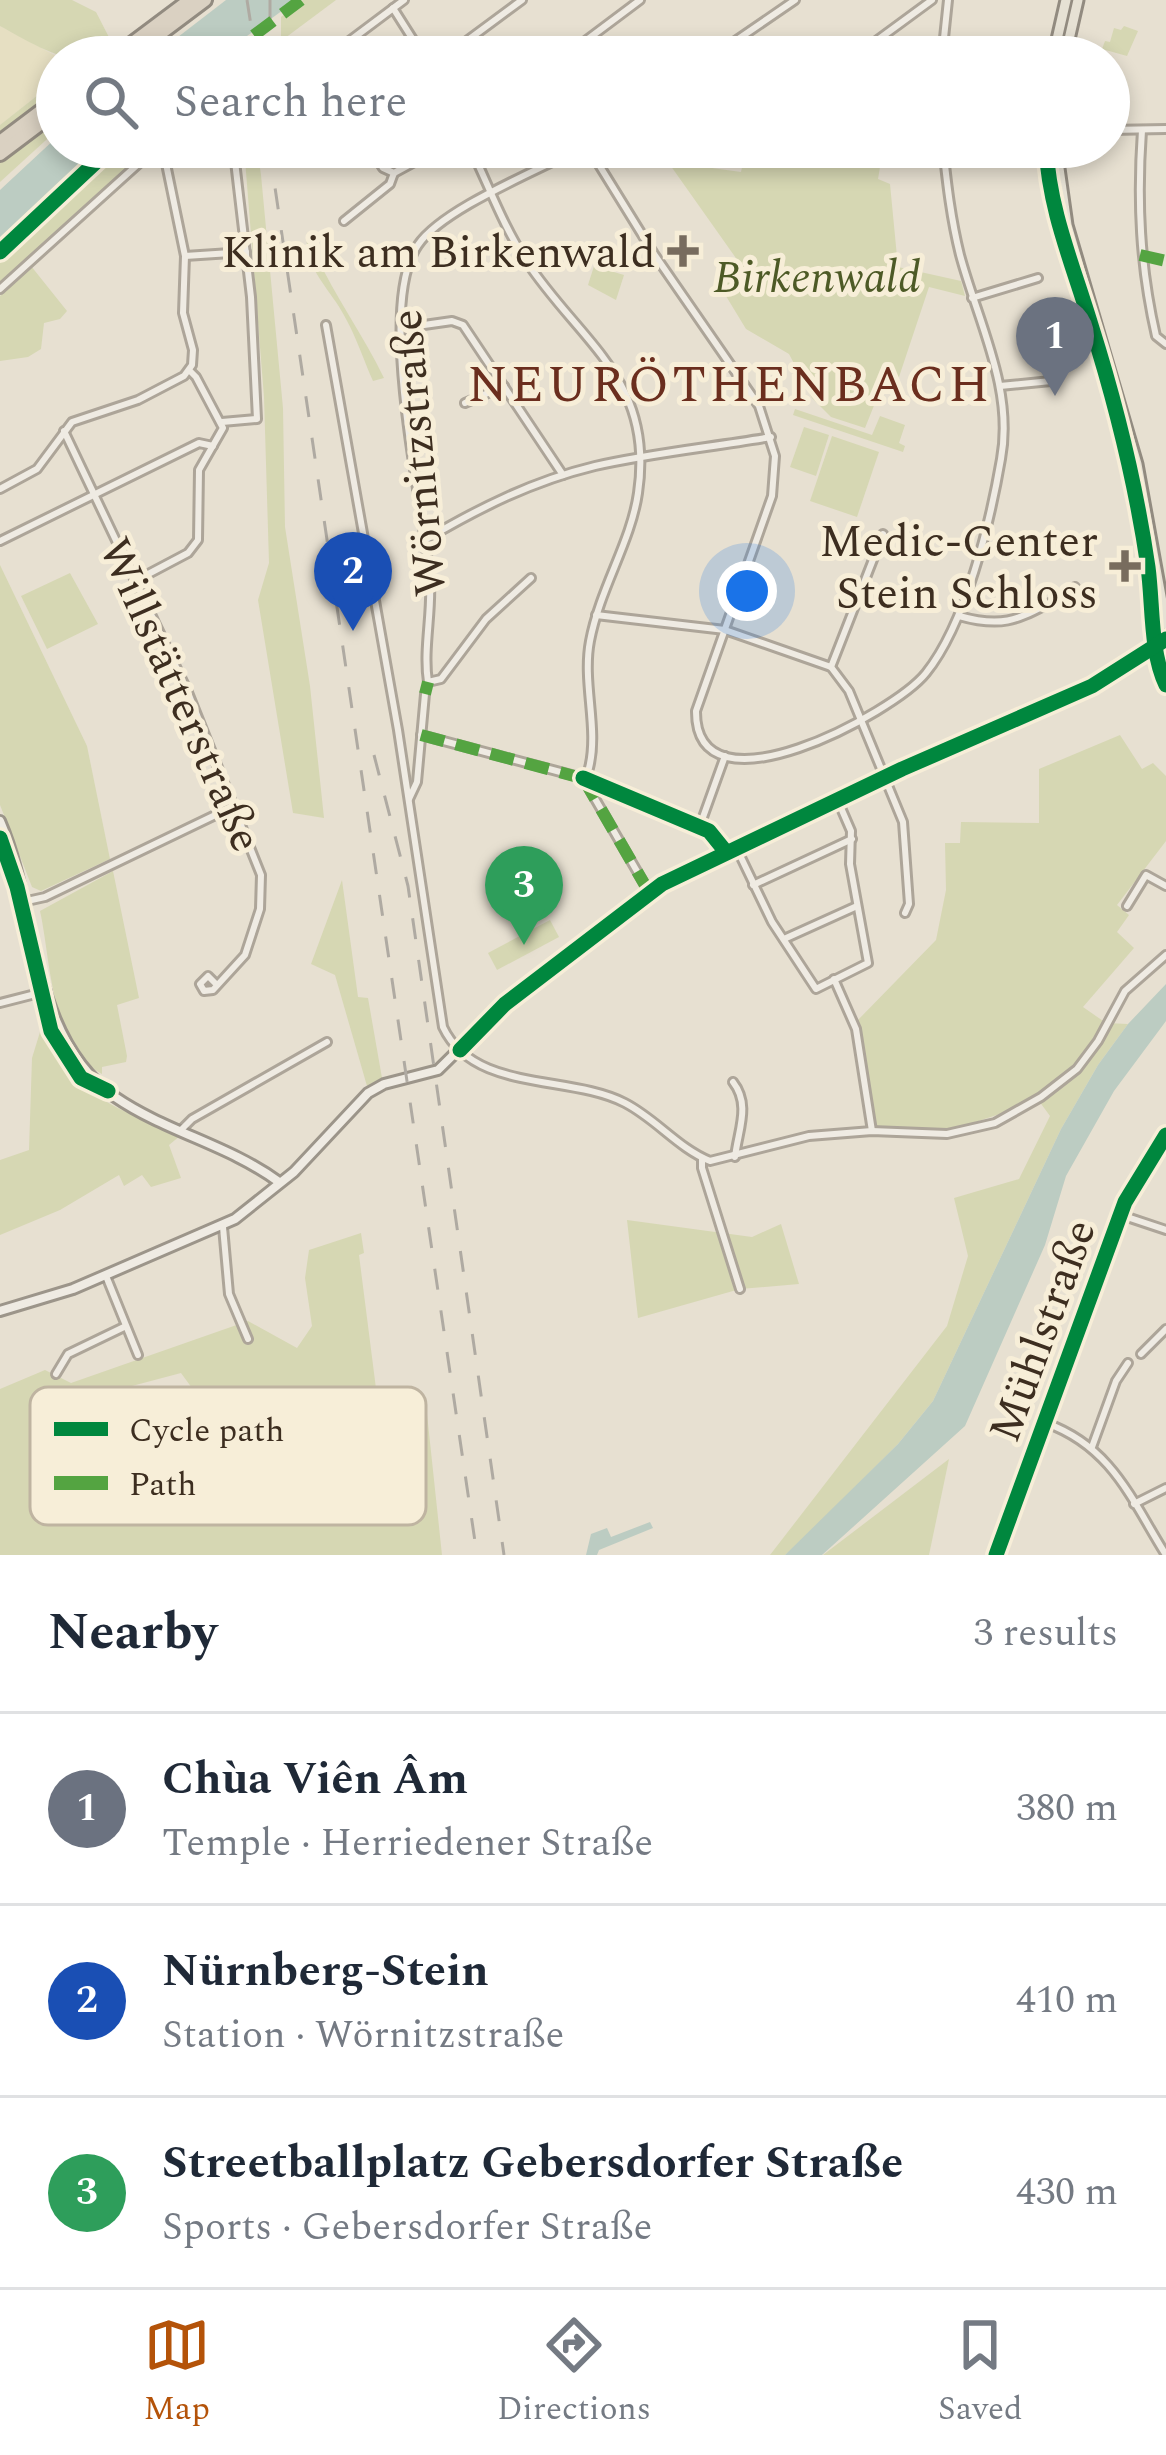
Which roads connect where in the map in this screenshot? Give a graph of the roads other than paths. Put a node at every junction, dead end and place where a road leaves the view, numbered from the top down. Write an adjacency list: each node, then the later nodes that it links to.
1 (190, 0): 12 (highway)
2 (205, 0): 13 (highway)
3 (404, 0): 11 (street)
4 (522, 0): 16 (street)
5 (640, 0): 17 (street)
6 (794, 0): 18 (street)
7 (932, 0): 19 (street)
8 (948, 0): 20 (street)
9 (1066, 0): 21 (main road)
10 (1078, 0): 22 (main road)
11 (393, 8): 14 (street); 15 (street)
12 (142, 36)
13 (157, 36)
14 (356, 36)
15 (411, 36)
16 (473, 36)
17 (592, 36)
18 (743, 36)
19 (883, 36)
20 (944, 36)
21 (1058, 36)
22 (1070, 36)
23 (36, 115): 28 (highway)
24 (36, 127): 29 (highway)
25 (1166, 129): 27 (street)
26 (1130, 130): 27 (street)
27 (1142, 130): 51 (street)
28 (0, 142)
29 (0, 154)
30 (138, 168): 47 (street)
31 (168, 168): 45 (street)
32 (236, 168): 44 (street)
33 (383, 168): 41 (street)
34 (403, 168): 41 (street)
35 (479, 168): 42 (street)
36 (544, 168): 42 (street, Wörnitzstraße)
37 (599, 168): 59 (street)
38 (945, 168): 48 (street)
39 (1049, 168): 75 (main road)
40 (1059, 168): 73 (main road)
41 (394, 173): 43 (street)
42 (491, 195): 50 (street, Wörnitzstraße); 61 (street)
43 (344, 220)
44 (246, 252): 45 (street); 57 (street)
45 (185, 256): 52 (street)
46 (1037, 278): 48 (street)
47 (0, 289)
48 (972, 298): 55 (street)
49 (326, 326): 84 (street, Wörnitzstraße)
50 (403, 328): 54 (street); 67 (street, Wörnitzstraße)
51 (1166, 344)
52 (189, 370): 57 (street); 58 (street)
53 (1051, 381): 55 (street)
54 (505, 386): 56 (street); 62 (street)
55 (1000, 386): 72 (street)
56 (465, 403)
57 (222, 422): 60 (street)
58 (64, 431): 63 (street); 64 (street)
59 (771, 437): 61 (street); 74 (street)
60 (213, 446): 64 (street); 69 (street)
61 (640, 460): 62 (street); 71 (street)
62 (562, 475): 67 (street)
63 (0, 489)
64 (92, 495): 66 (street, Willstätterstraße); 69 (street, Willstätterstraße)
65 (883, 534): 76 (street)
66 (0, 541)
67 (424, 541): 68 (street, Wörnitzstraße)
68 (531, 578)
69 (135, 581): 86 (street, Willstätterstraße)
70 (1075, 587): 72 (street)
71 (596, 615): 74 (street); 82 (street)
72 (959, 616): 79 (street)
73 (1166, 624)
74 (725, 630): 76 (street); 81 (street)
75 (1162, 642): 77 (main road); 83 (main road)
76 (831, 668): 79 (street)
77 (1166, 685)
78 (425, 694): 80 (street, Wörnitzstraße)
79 (861, 720): 81 (street); 83 (street)
80 (422, 735): 84 (street, Wörnitzstraße); 93 (street)
81 (725, 756): 87 (street)
82 (590, 769)
83 (884, 778): 85 (main road); 97 (street)
84 (409, 799): 105 (street, Wörnitzstraße)
85 (838, 801): 89 (street); 90 (main road)
86 (234, 806): 94 (street); 101 (street, Willstätterstraße)
87 (702, 820)
88 (0, 821): 94 (main road)
89 (852, 839): 91 (street); 95 (street)
90 (736, 847): 91 (street); 93 (main road)
91 (754, 885): 98 (street)
92 (1166, 886): 96 (street)
93 (650, 892): 105 (main road)
94 (27, 901): 102 (main road)
95 (857, 906): 98 (street); 100 (street)
96 (1127, 906)
97 (905, 913)
98 (784, 939): 100 (street)
99 (1166, 955): 108 (street)
100 (834, 979): 108 (street)
101 (216, 983)
102 (47, 991): 103 (street); 107 (main road)
103 (0, 1003)
104 (327, 1042): 107 (street)
105 (460, 1050): 111 (street); 112 (main road)
106 (733, 1082): 110 (street)
107 (180, 1131): 112 (main road)
108 (872, 1131): 110 (street)
109 (1166, 1135): 113 (main road, Mühlstraße)
110 (735, 1157): 111 (street)
111 (703, 1158): 117 (street)
112 (279, 1183): 114 (main road)
113 (1121, 1215): 115 (street); 126 (main road, Mühlstraße)
114 (223, 1227): 116 (main road); 121 (street)
115 (1166, 1230)
116 (106, 1276): 118 (main road); 119 (street)
117 (740, 1289)
118 (0, 1311)
119 (124, 1327): 123 (street); 125 (street)
120 (1166, 1329): 122 (street)
121 (248, 1340)
122 (1141, 1354)
123 (138, 1355)
124 (1128, 1363): 127 (street)
125 (56, 1374)
126 (1046, 1423): 127 (street); 130 (main road, Mühlstraße)
127 (1093, 1447): 129 (street)
128 (1166, 1488): 129 (street)
129 (1134, 1504): 131 (street)
130 (996, 1555)
131 (1166, 1555)

